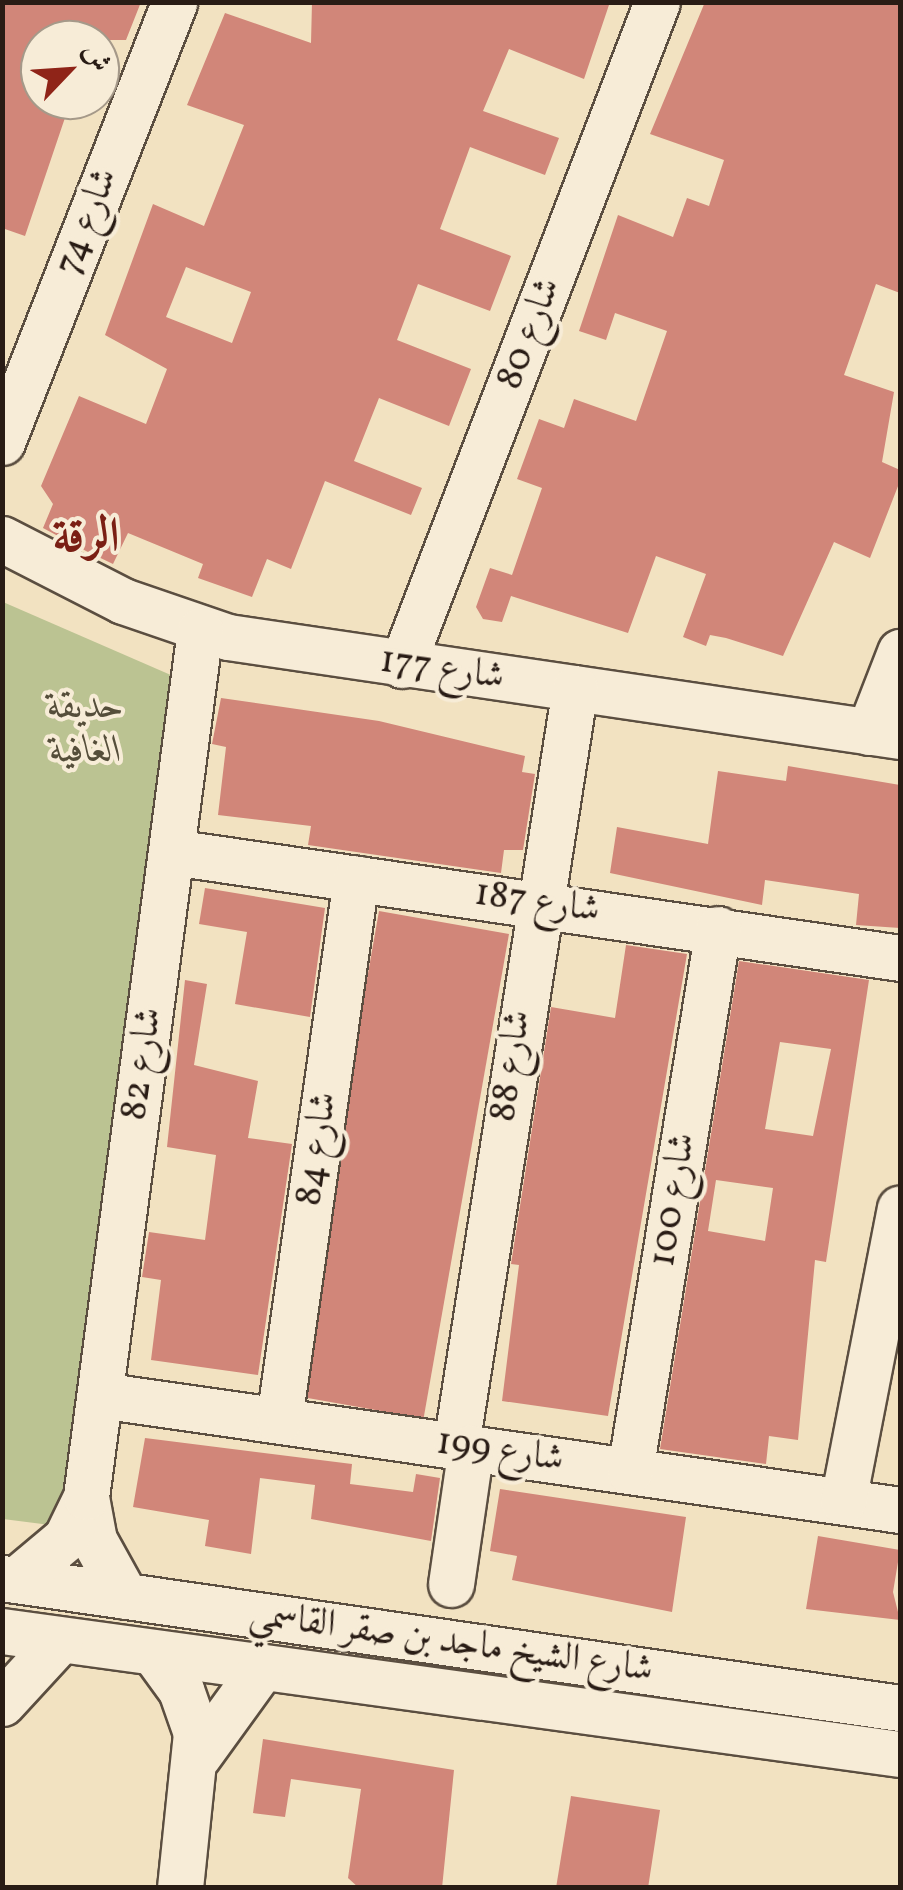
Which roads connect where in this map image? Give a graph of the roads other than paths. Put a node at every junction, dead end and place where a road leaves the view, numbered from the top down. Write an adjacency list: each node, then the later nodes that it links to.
1 (174, 2): 3 (street, شارع 74)
2 (658, 2): 7 (street, شارع 80)
3 (2, 442)
4 (2, 539): 5 (street, شارع 177)
5 (200, 630): 7 (street, شارع 177); 10 (street, شارع 82)
6 (900, 652): 9 (street)
7 (402, 665): 8 (street, شارع 177)
8 (575, 688): 9 (street, شارع 177); 12 (street, شارع 88)
9 (885, 734)
10 (172, 852): 11 (street, شارع 187); 16 (street, شارع 82)
11 (356, 878): 12 (street, شارع 187); 17 (street, شارع 84)
12 (542, 903): 13 (street, شارع 187); 18 (street, شارع 88)
13 (718, 928): 14 (street, شارع 187); 19 (street, شارع 100)
14 (900, 958)
15 (900, 1208): 21 (street)
16 (100, 1395): 17 (street, شارع 199); 20 (street, شارع 82)
17 (280, 1420): 18 (street, شارع 199)
18 (464, 1446): 19 (street, شارع 199); 24 (street, شارع 88)
19 (630, 1472): 21 (street, شارع 199)
20 (86, 1498): 23 (street, شارع 82); 25 (street, شارع 82)
21 (843, 1501): 22 (street, شارع 199)
22 (900, 1510)
23 (9, 1579): 25 (street, شارع الشيخ ماجد بن صقر القاسمي)
24 (451, 1584)
25 (126, 1596): 30 (street, شارع الشيخ ماجد بن صقر القاسمي)
26 (2, 1631): 27 (street, شارع الشيخ ماجد بن صقر القاسمي)
27 (60, 1640): 28 (street, شارع الشيخ ماجد بن صقر القاسمي); 31 (street)
28 (154, 1654): 29 (street, شارع الشيخ ماجد بن صقر القاسمي); 33 (street)
29 (262, 1669): 32 (street, شارع الشيخ ماجد بن صقر القاسمي); 33 (street)
30 (890, 1695)
31 (2, 1703)
32 (900, 1754)
33 (198, 1756): 34 (street)
34 (180, 1888)

